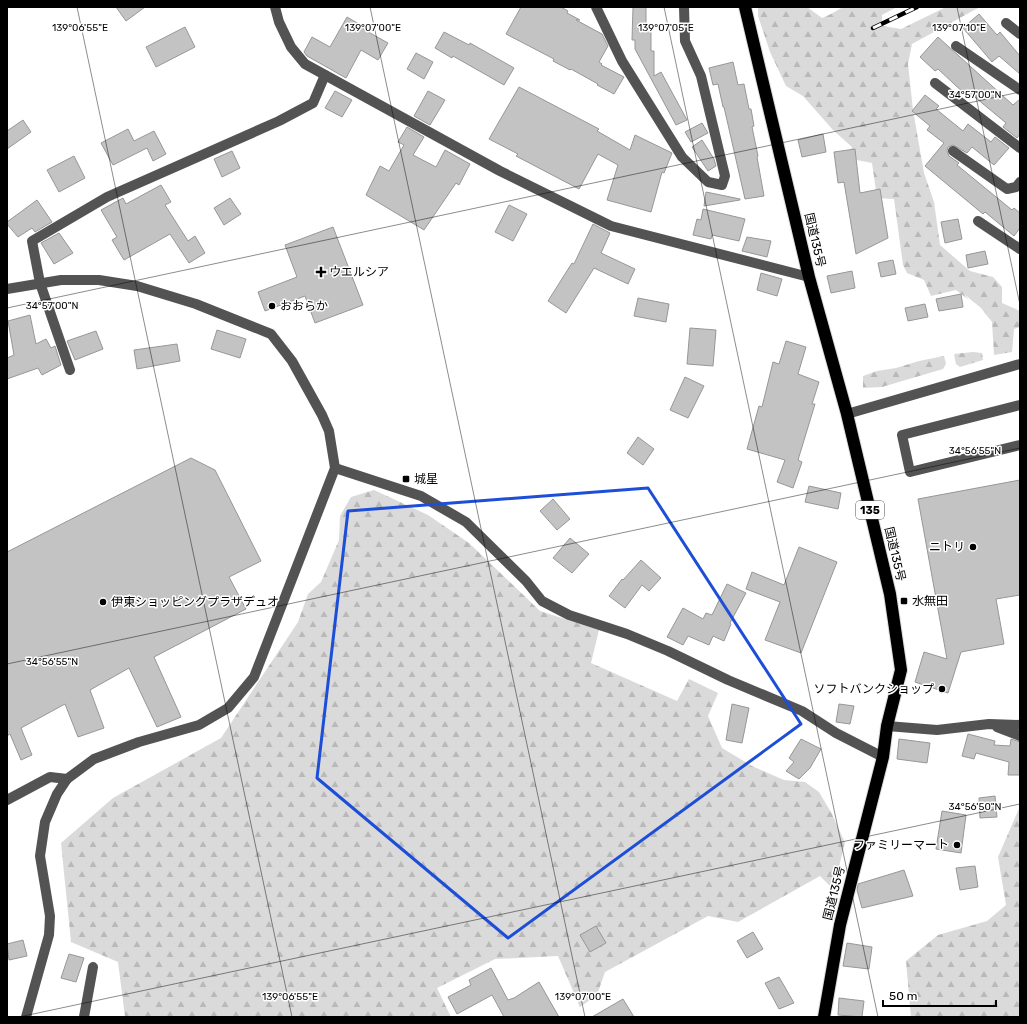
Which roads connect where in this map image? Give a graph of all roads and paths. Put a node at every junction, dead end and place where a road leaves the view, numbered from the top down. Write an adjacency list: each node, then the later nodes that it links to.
1 (275, 7): 8 (street)
2 (596, 7): 3 (street)
3 (684, 7)
4 (745, 7): 16 (highway, 国道135号 / 135)
5 (1006, 23): 6 (street)
6 (1020, 34)
7 (956, 46): 10 (street)
8 (324, 75): 16 (street); 17 (street)
9 (936, 83): 11 (street)
10 (1020, 90)
11 (1020, 148)
12 (952, 151): 13 (street)
13 (1020, 182)
14 (978, 221): 15 (street)
15 (1020, 250)
16 (809, 276): 22 (highway, 国道135号 / 135)
17 (40, 283): 18 (street); 20 (street); 24 (street)
18 (7, 289)
19 (1020, 364): 22 (street)
20 (70, 370)
21 (1020, 405): 23 (street)
22 (847, 414): 27 (highway, 国道135号 / 135)
23 (1020, 445)
24 (335, 468): 29 (street); 30 (street)
25 (989, 724): 26 (street); 27 (street); 28 (street)
26 (1020, 725)
27 (886, 726): 29 (highway, 国道135号 / 135)
28 (1020, 736)
29 (883, 757): 35 (highway, 国道135号 / 135)
30 (67, 779): 31 (street); 33 (street)
31 (7, 800)
32 (94, 967): 34 (street)
33 (26, 1017)
34 (84, 1017)
35 (824, 1017)

